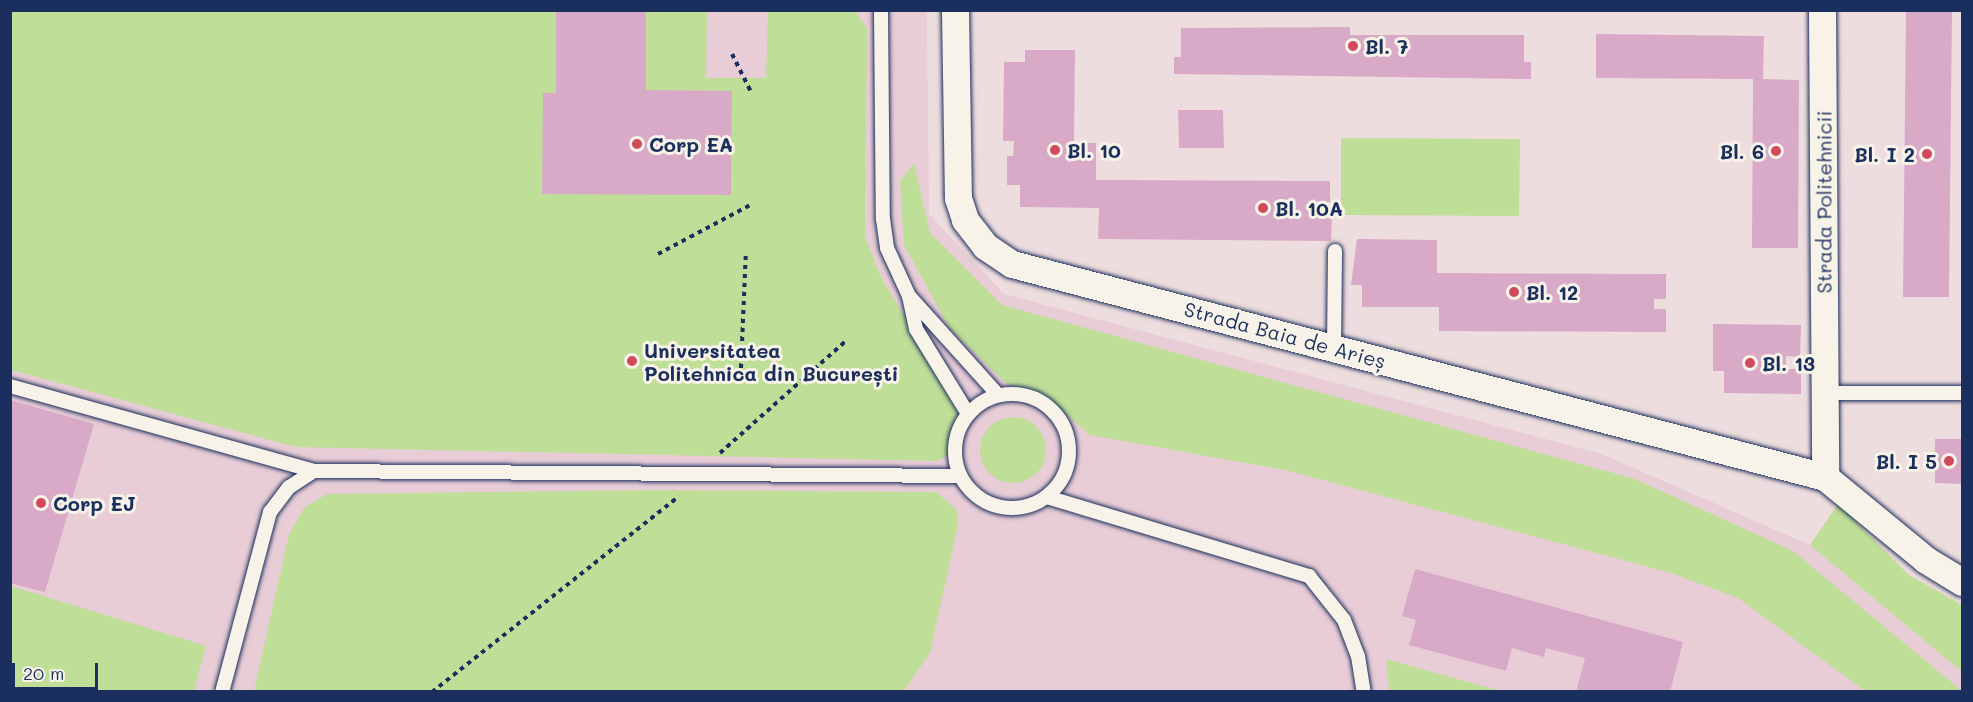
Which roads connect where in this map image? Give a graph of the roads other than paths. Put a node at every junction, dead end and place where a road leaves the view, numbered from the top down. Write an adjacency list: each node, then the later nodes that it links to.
1 (881, 10): 5 (lane)
2 (955, 10): 6 (street, Strada Baia de Arieș)
3 (1822, 10): 8 (street, Strada Politehnicii)
4 (1335, 251): 6 (lane)
5 (909, 296): 10 (lane); 11 (lane)
6 (1334, 348): 14 (street, Strada Baia de Arieș)
7 (10, 386): 12 (lane)
8 (1825, 393): 9 (lane); 14 (street, Strada Politehnicii)
9 (1962, 393)
10 (998, 395): 11 (lane); 15 (lane)
11 (968, 414): 13 (lane)
12 (314, 471): 13 (lane); 17 (lane)
13 (960, 476): 15 (lane)
14 (1826, 477): 16 (street)
15 (1047, 497): 18 (lane)
16 (1962, 582)
17 (222, 692)
18 (1364, 692)

